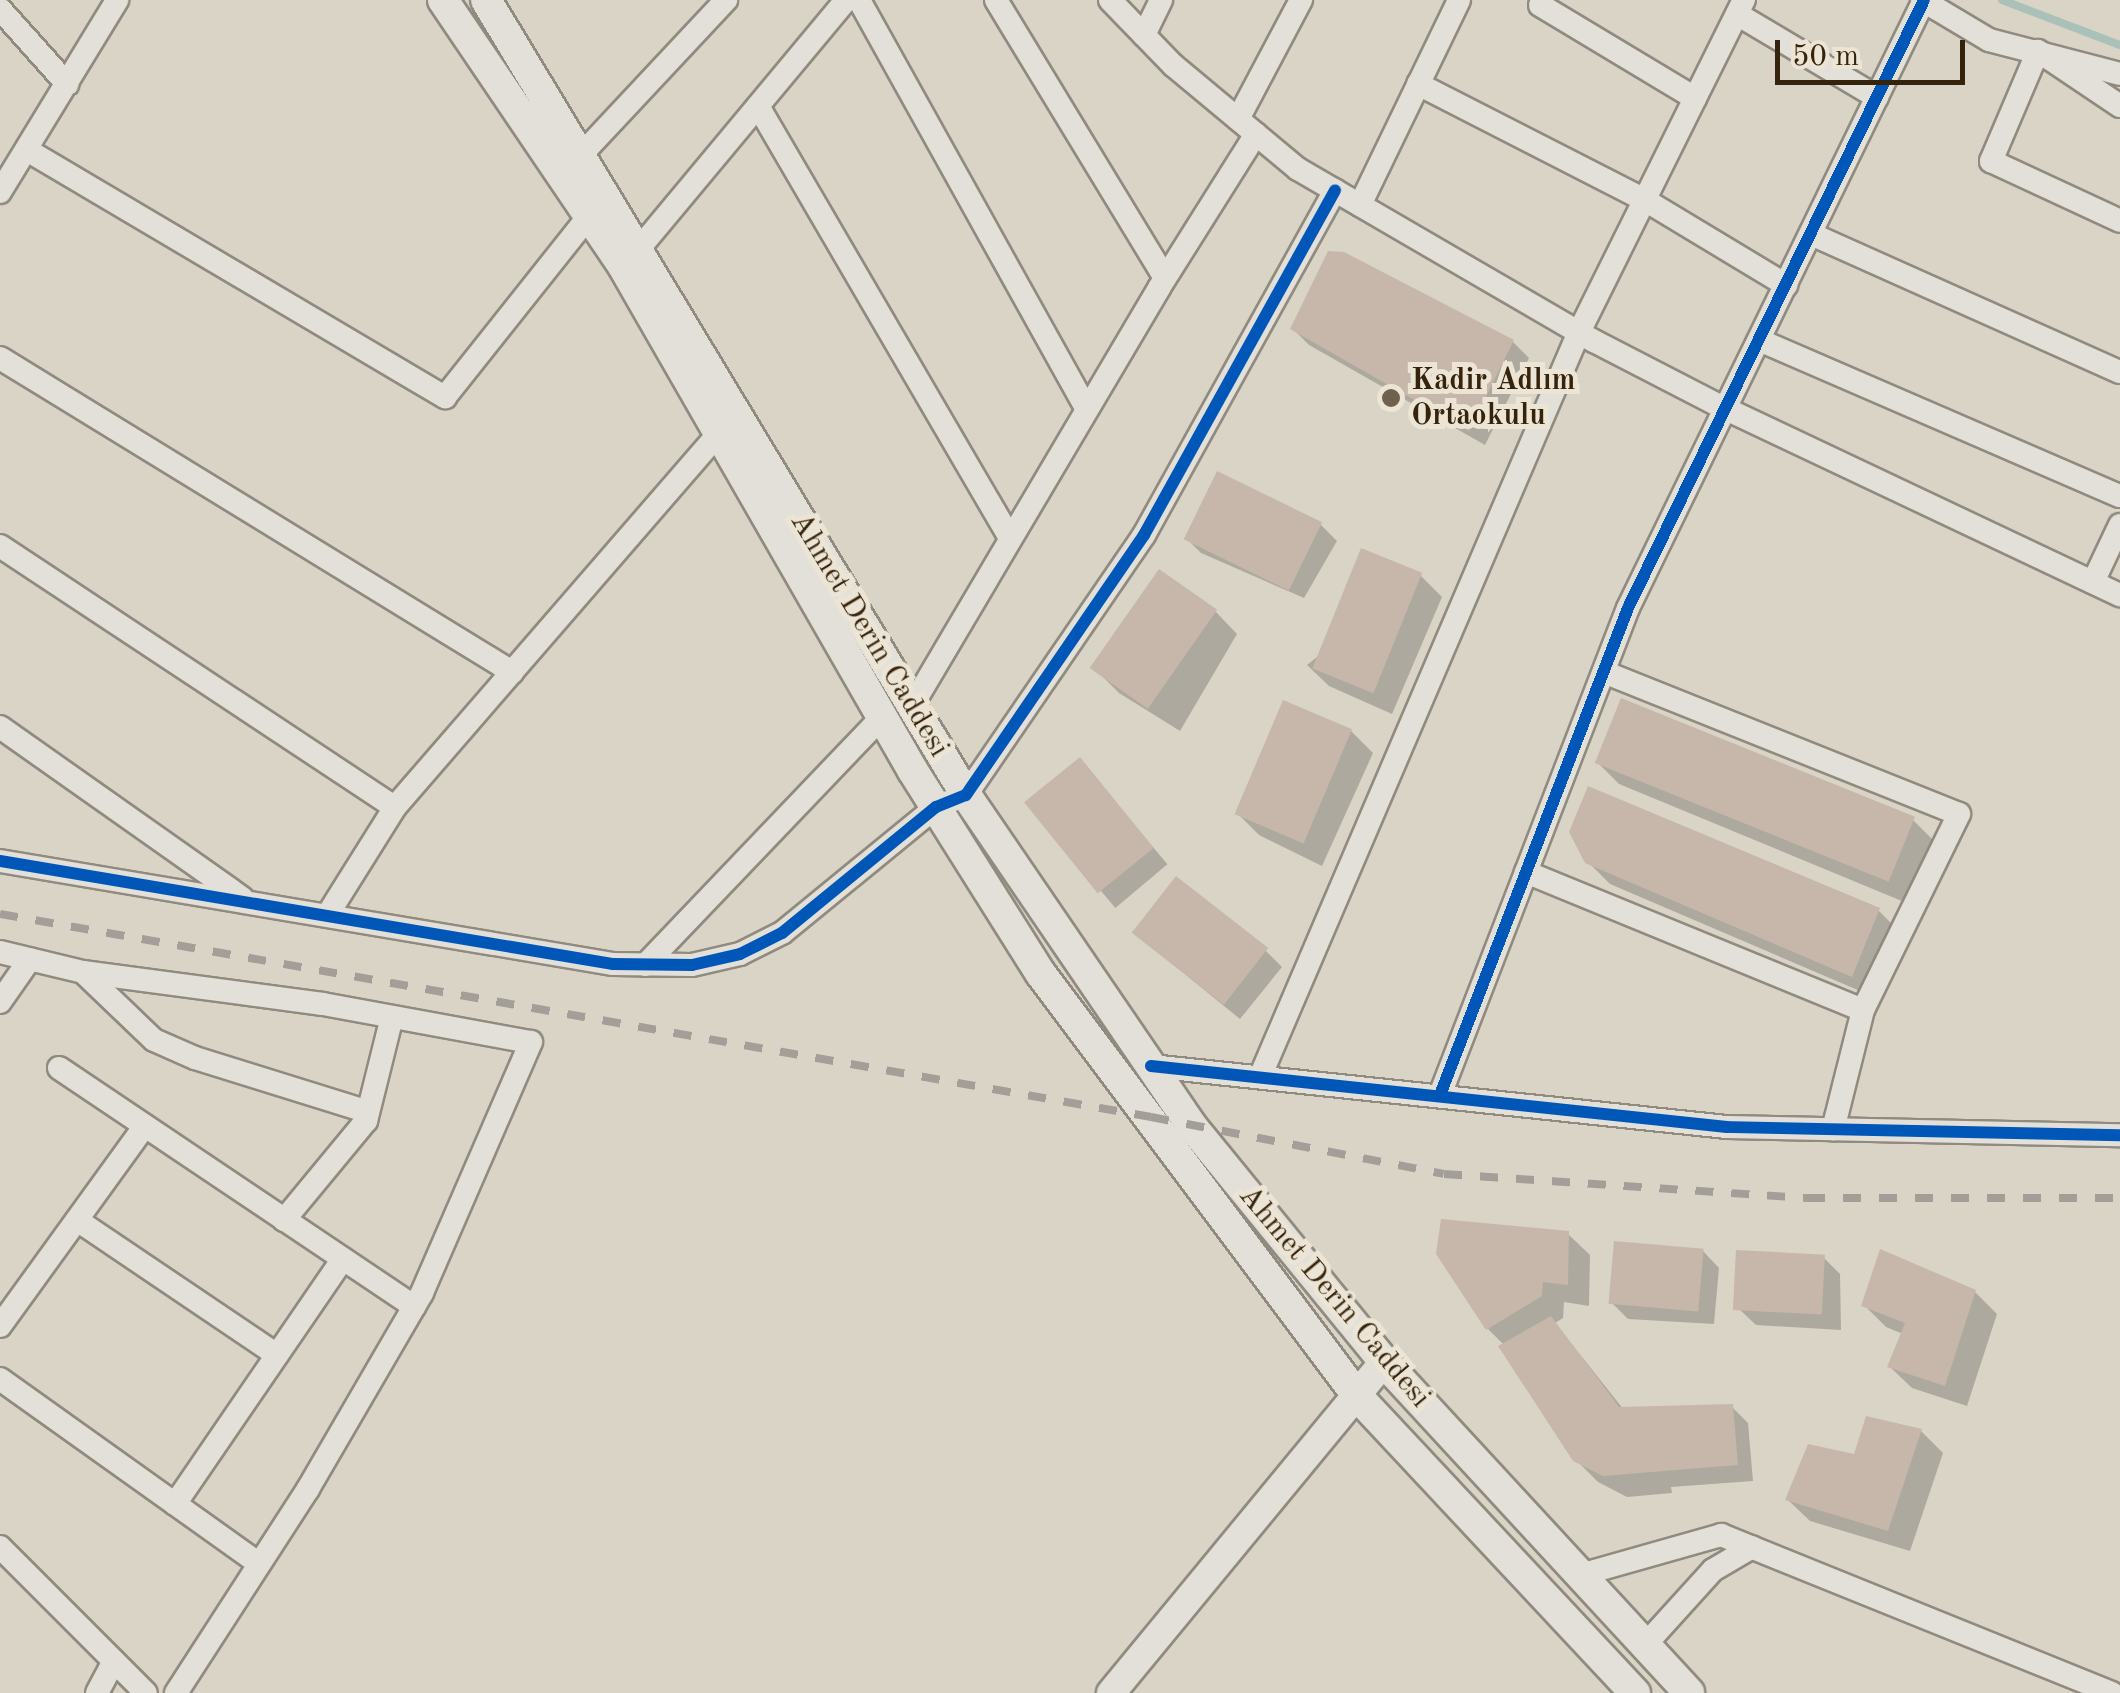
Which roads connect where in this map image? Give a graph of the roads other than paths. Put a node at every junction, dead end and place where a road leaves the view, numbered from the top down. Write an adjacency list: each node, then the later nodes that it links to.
1 (117, 0): 19 (street)
2 (443, 0): 32 (main road, Ahmet Derin Caddesi)
3 (726, 0): 27 (street)
4 (846, 0): 23 (street)
5 (860, 0): 42 (street)
6 (996, 0): 36 (street)
7 (1110, 0): 16 (street)
8 (1162, 0): 16 (street)
9 (1301, 0): 25 (street)
10 (1459, 0): 20 (street)
11 (1923, 0): 17 (street); 21 (street)
12 (497, 5): 27 (main road, Ahmet Derin Caddesi)
13 (1540, 5): 22 (street)
14 (1740, 7): 21 (street); 22 (street)
15 (0, 9): 19 (street)
16 (1144, 35): 25 (street)
17 (2038, 51): 18 (street); 24 (street); 33 (street)
18 (2120, 74)
19 (68, 84): 26 (street)
20 (1418, 84): 30 (street); 31 (street)
21 (1877, 96): 34 (street)
22 (1695, 98): 30 (street)
23 (758, 106): 35 (street); 47 (street)
24 (2120, 106)
25 (1247, 126): 28 (street); 36 (street)
26 (27, 150): 29 (street); 32 (street)
27 (580, 156): 35 (main road, Ahmet Derin Caddesi)
28 (1335, 190): 31 (street); 56 (street)
29 (0, 192)
30 (1644, 200): 37 (street); 38 (street)
31 (1360, 205): 38 (street)
32 (589, 216): 44 (main road, Ahmet Derin Caddesi)
33 (2120, 221)
34 (1811, 234): 37 (street); 41 (street)
35 (637, 251): 53 (main road, Ahmet Derin Caddesi)
36 (1165, 278): 42 (street)
37 (1786, 284): 39 (street)
38 (1580, 332): 43 (street); 72 (street)
39 (1760, 340): 43 (street); 45 (street)
40 (0, 358): 51 (street)
41 (2120, 372)
42 (1087, 409): 47 (street)
43 (1726, 409): 49 (street); 52 (street)
44 (718, 433): 51 (street); 54 (main road, Ahmet Derin Caddesi)
45 (2120, 496)
46 (2120, 525): 49 (street)
47 (1010, 538): 53 (street)
48 (0, 546): 57 (street)
49 (2093, 582): 50 (street)
50 (2120, 595)
51 (512, 672): 57 (street)
52 (1604, 672): 60 (street); 68 (street)
53 (912, 706): 56 (main road, Ahmet Derin Caddesi)
54 (882, 717): 58 (main road, Ahmet Derin Caddesi); 65 (street)
55 (0, 727): 61 (street)
56 (966, 795): 58 (street); 70 (main road, Ahmet Derin Caddesi)
57 (394, 806): 62 (street)
58 (936, 807): 65 (street); 86 (main road, Ahmet Derin Caddesi)
59 (0, 861): 61 (street)
60 (1526, 872): 68 (street); 73 (street)
61 (245, 900): 62 (street)
62 (328, 914): 65 (street)
63 (0, 952): 64 (street)
64 (30, 959): 66 (street); 67 (street)
65 (645, 964)
66 (83, 972): 69 (street); 74 (street)
67 (0, 1002)
68 (1863, 1010): 76 (street)
69 (392, 1016): 74 (street); 81 (street)
70 (1151, 1066): 72 (street); 84 (main road, Ahmet Derin Caddesi)
71 (60, 1068): 75 (street)
72 (1260, 1077): 73 (street)
73 (1440, 1094): 76 (street)
74 (368, 1112): 79 (street)
75 (146, 1126): 78 (street); 79 (street)
76 (1833, 1129): 77 (street)
77 (2120, 1135)
78 (78, 1220): 82 (street); 83 (street)
79 (284, 1220): 80 (street)
80 (343, 1259): 81 (street); 83 (street)
81 (414, 1307): 90 (street)
82 (0, 1326)
83 (277, 1355): 87 (street)
84 (1384, 1362): 86 (street); 91 (main road, Ahmet Derin Caddesi)
85 (0, 1379): 87 (street)
86 (1359, 1398): 97 (street); 98 (main road, Ahmet Derin Caddesi)
87 (175, 1504): 90 (street)
88 (1752, 1547): 91 (street); 92 (street); 100 (street)
89 (2, 1554): 93 (street)
90 (259, 1564): 96 (street)
91 (1580, 1576): 92 (main road, Ahmet Derin Caddesi)
92 (1645, 1645): 99 (main road, Ahmet Derin Caddesi)
93 (114, 1661): 94 (street); 95 (street)
94 (97, 1693)
95 (146, 1693)
96 (176, 1693)
97 (1111, 1693)
98 (1635, 1693)
99 (1689, 1693)
100 (2112, 1693)

